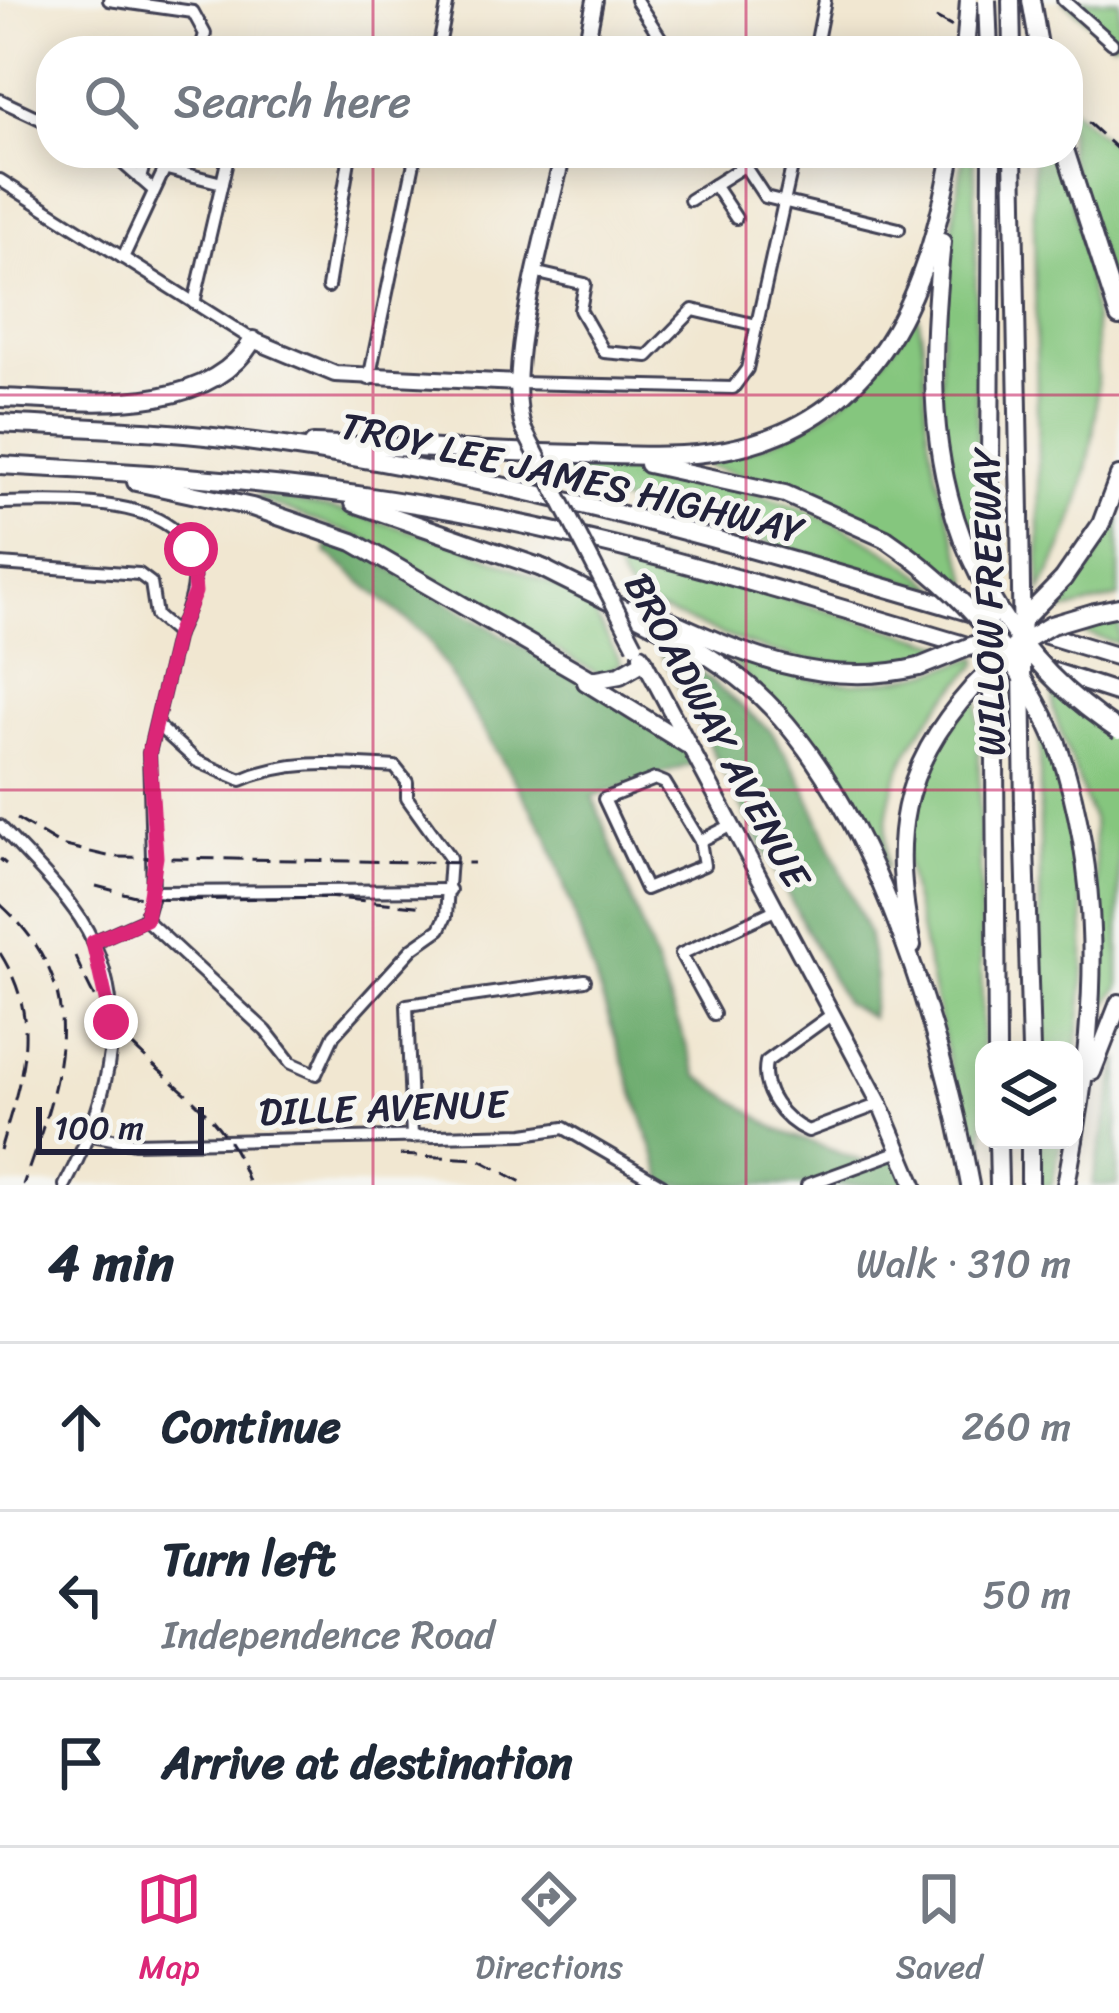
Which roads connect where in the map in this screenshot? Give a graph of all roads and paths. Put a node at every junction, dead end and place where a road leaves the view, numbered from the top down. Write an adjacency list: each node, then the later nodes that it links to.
1 (109, 0): 11 (street)
2 (448, 0): 12 (street)
3 (595, 0): 13 (main road)
4 (636, 0): 14 (street)
5 (825, 0): 15 (street)
6 (969, 0): 16 (highway, bridge)
7 (987, 0): 17 (highway, bridge)
8 (1011, 0): 18 (highway)
9 (1031, 0): 19 (highway)
10 (1063, 0): 20 (street)
11 (204, 36)
12 (441, 36)
13 (588, 36)
14 (659, 36)
15 (818, 36)
16 (966, 36)
17 (988, 36)
18 (1012, 36)
19 (1037, 36)
20 (1112, 43)
21 (0, 100): 22 (street)
22 (36, 117)
23 (129, 168): 38 (street)
24 (143, 168): 38 (street)
25 (226, 168): 40 (street)
26 (349, 168): 49 (street)
27 (413, 168): 55 (street)
28 (560, 168): 48 (main road, BROADWAY AVENUE)
29 (741, 168): 41 (street)
30 (745, 168): 44 (street)
31 (792, 168): 44 (street)
32 (949, 168): 60 (highway)
33 (950, 168): 75 (highway, bridge)
34 (992, 168): 90 (highway, WILLOW FREEWAY, bridge)
35 (1013, 168): 91 (highway, WILLOW FREEWAY, bridge)
36 (1071, 168): 51 (highway)
37 (167, 169): 40 (street); 42 (street)
38 (140, 179): 42 (street)
39 (0, 180): 47 (street)
40 (222, 183): 50 (street)
41 (714, 185): 43 (street); 45 (street)
42 (151, 188): 47 (street)
43 (690, 200)
44 (784, 206): 46 (street); 52 (street)
45 (736, 218)
46 (898, 229)
47 (123, 258): 50 (street)
48 (538, 273): 52 (street); 56 (main road, BROADWAY AVENUE)
49 (328, 287)
50 (194, 303): 54 (street)
51 (1117, 312): 53 (highway)
52 (757, 325): 56 (street)
53 (1119, 328)
54 (253, 340): 55 (main road); 57 (highway)
55 (369, 379): 56 (main road)
56 (518, 383): 71 (main road, BROADWAY AVENUE, bridge)
57 (0, 398)
58 (0, 423): 59 (highway, TROY LEE JAMES HIGHWAY)
59 (256, 442): 60 (highway); 72 (highway, TROY LEE JAMES HIGHWAY)
60 (564, 454): 92 (highway, bridge)
61 (0, 465): 62 (highway, TROY LEE JAMES HIGHWAY)
62 (64, 469): 65 (highway, TROY LEE JAMES HIGHWAY); 70 (highway)
63 (1119, 476): 67 (highway, bridge)
64 (0, 502): 69 (street)
65 (392, 507): 67 (highway); 73 (highway, TROY LEE JAMES HIGHWAY)
66 (0, 564): 69 (street)
67 (538, 566): 87 (highway)
68 (1119, 607): 87 (highway, bridge)
69 (177, 634): 74 (street)
70 (541, 652): 71 (highway); 76 (highway)
71 (640, 653): 76 (main road, BROADWAY AVENUE)
72 (1119, 657)
73 (1119, 693)
74 (158, 724): 80 (street); 81 (street)
75 (1119, 731)
76 (686, 744): 78 (main road, BROADWAY AVENUE)
77 (0, 826): 84 (street)
78 (730, 826): 79 (street); 82 (main road, BROADWAY AVENUE)
79 (700, 842): 79 (street)
80 (450, 890): 81 (street); 83 (street)
81 (153, 892): 83 (street)
82 (775, 910): 88 (street); 89 (main road, BROADWAY AVENUE)
83 (146, 919): 84 (street)
84 (93, 942): 95 (street)
85 (585, 980): 96 (street)
86 (1119, 1003): 94 (highway)
87 (925, 1011): 105 (highway)
88 (714, 1014)
89 (831, 1015): 93 (main road, BROADWAY AVENUE); 93 (street)
90 (998, 1041)
91 (1031, 1041)
92 (1083, 1044)
93 (880, 1104): 100 (main road, BROADWAY AVENUE)
94 (1083, 1111)
95 (91, 1135): 96 (street, DILLE AVENUE); 101 (street)
96 (412, 1137): 102 (street, DILLE AVENUE)
97 (998, 1149): 106 (highway)
98 (1030, 1149): 107 (highway)
99 (1072, 1149): 108 (highway)
100 (900, 1151): 103 (street); 104 (main road, BROADWAY AVENUE)
101 (65, 1185)
102 (662, 1185)
103 (807, 1185)
104 (914, 1185)
105 (970, 1185)
106 (999, 1185)
107 (1030, 1185)
108 (1066, 1185)

